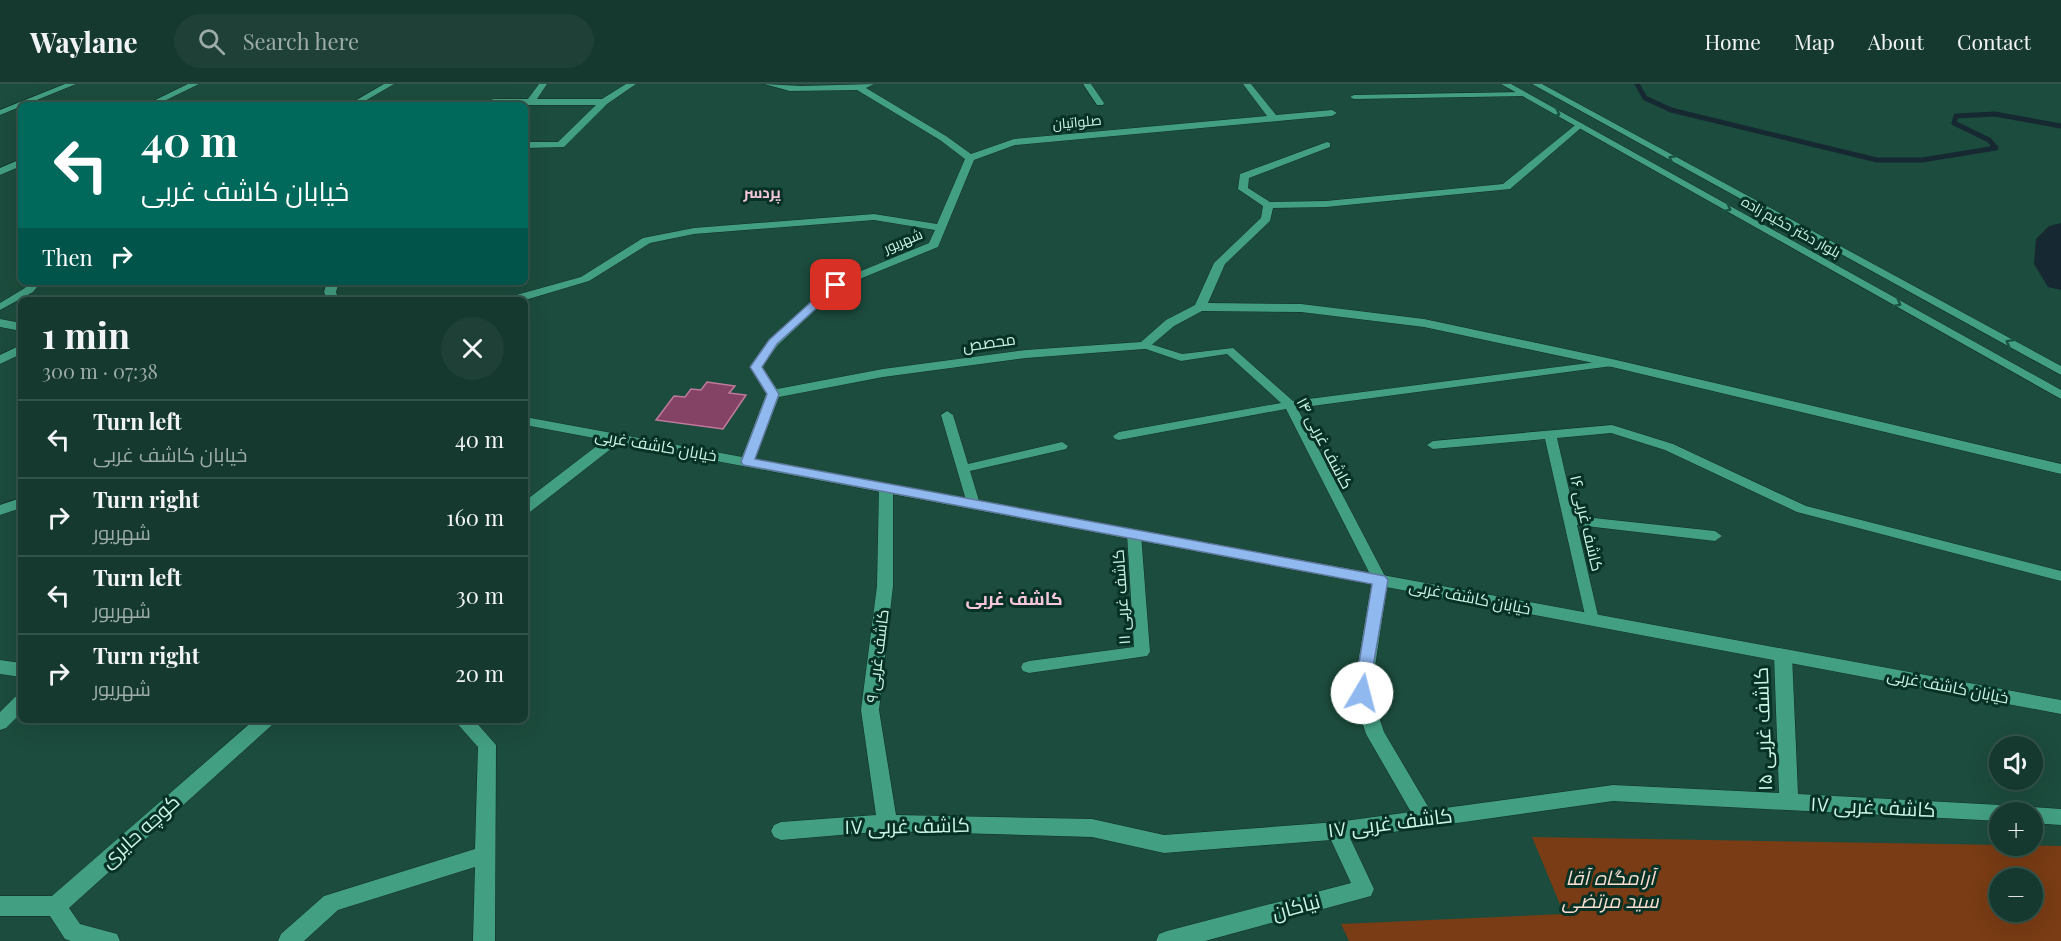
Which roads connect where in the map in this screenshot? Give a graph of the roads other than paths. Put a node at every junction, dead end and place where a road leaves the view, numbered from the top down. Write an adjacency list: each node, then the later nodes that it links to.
1 (72, 84): 16 (lane)
2 (195, 84): 17 (street)
3 (390, 84): 18 (lane)
4 (543, 84): 21 (street)
5 (632, 84): 22 (street)
6 (768, 84): 12 (street)
7 (870, 84): 12 (street)
8 (1087, 84): 23 (lane)
9 (1247, 84): 27 (street)
10 (1505, 84): 14 (street, بلوار دکتر حکیم زاده)
11 (1536, 84): 13 (street, بلوار دکتر حکیم زاده)
12 (859, 88): 31 (street)
13 (1548, 91): 14 (street); 46 (street, بلوار دکتر حکیم زاده, one-way to 13)
14 (1524, 94): 15 (lane); 28 (street, بلوار دکتر حکیم زاده, one-way to 28)
15 (1354, 97)
16 (27, 102)
17 (155, 102)
18 (357, 102)
19 (493, 102): 20 (street)
20 (528, 102)
21 (531, 102): 22 (street)
22 (604, 102): 29 (street)
23 (1100, 103)
24 (18, 106): 26 (lane)
25 (1332, 112): 27 (street, صلواتیان)
26 (0, 113)
27 (1273, 118): 31 (street, صلواتیان)
28 (1579, 125): 34 (street); 48 (street, بلوار دکتر حکیم زاده, one-way to 48)
29 (528, 145)
30 (1327, 145): 34 (street)
31 (970, 158): 35 (street, شهریور)
32 (18, 163): 33 (street)
33 (0, 172)
34 (1268, 206): 39 (street)
35 (941, 228): 37 (street); 47 (street, شهریور)
36 (33, 285): 38 (lane)
37 (523, 297)
38 (0, 307)
39 (1200, 307): 42 (street); 45 (street)
40 (0, 323): 41 (street)
41 (18, 326)
42 (1144, 345): 47 (street, محصص); 49 (lane, کاشف غربی ۱۴)
43 (18, 351): 44 (street)
44 (0, 360)
45 (1612, 363): 49 (lane); 59 (street)
46 (2061, 371)
47 (773, 394): 57 (street)
48 (2061, 395)
49 (1290, 405): 53 (lane); 69 (lane, کاشف غربی ۱۴)
50 (947, 415): 58 (lane)
51 (528, 422): 54 (street, خیابان کاشف غربی)
52 (1550, 435): 55 (lane); 65 (lane, کاشف غربی ۱۶); 68 (lane)
53 (1119, 436)
54 (616, 438): 57 (street, خیابان کاشف غربی); 63 (street)
55 (1433, 445)
56 (1062, 447): 58 (lane)
57 (747, 462): 60 (street, خیابان کاشف غربی)
58 (963, 469): 62 (lane)
59 (2061, 469)
60 (886, 488): 62 (street, خیابان کاشف غربی); 85 (street, کاشف غربی ۹)
61 (18, 504): 64 (street)
62 (973, 504): 66 (street, خیابان کاشف غربی)
63 (528, 507)
64 (0, 510)
65 (1569, 520): 67 (lane); 70 (lane, کاشف غربی ۱۶)
66 (1134, 534): 69 (street, خیابان کاشف غربی); 73 (lane, کاشف غربی ۱۱)
67 (1715, 536)
68 (2061, 576)
69 (1380, 580): 70 (street, خیابان کاشف غربی); 84 (street)
70 (1592, 620): 71 (street, خیابان کاشف غربی)
71 (1783, 655): 76 (street, خیابان کاشف غربی); 80 (street, کاشف غربی ۱۵)
72 (0, 667): 74 (street)
73 (1029, 668)
74 (18, 670)
75 (18, 705): 77 (street)
76 (2061, 707)
77 (0, 723)
78 (263, 723): 90 (street, کوچه حایری)
79 (466, 723): 88 (street)
80 (1789, 802): 81 (street, کاشف غربی ۱۷); 84 (street, کاشف غربی ۱۷)
81 (1989, 812)
82 (2043, 816): 83 (street)
83 (2061, 817)
84 (1425, 819): 87 (street, کاشف غربی ۱۷)
85 (887, 823): 86 (street, کاشف غربی ۱۷); 87 (street, کاشف غربی ۱۷)
86 (781, 831)
87 (1337, 831): 94 (street, نیاکان)
88 (485, 855): 92 (street); 93 (street)
89 (0, 906): 90 (street)
90 (56, 906): 91 (street)
91 (109, 941)
92 (289, 941)
93 (484, 941)
94 (1167, 941)

